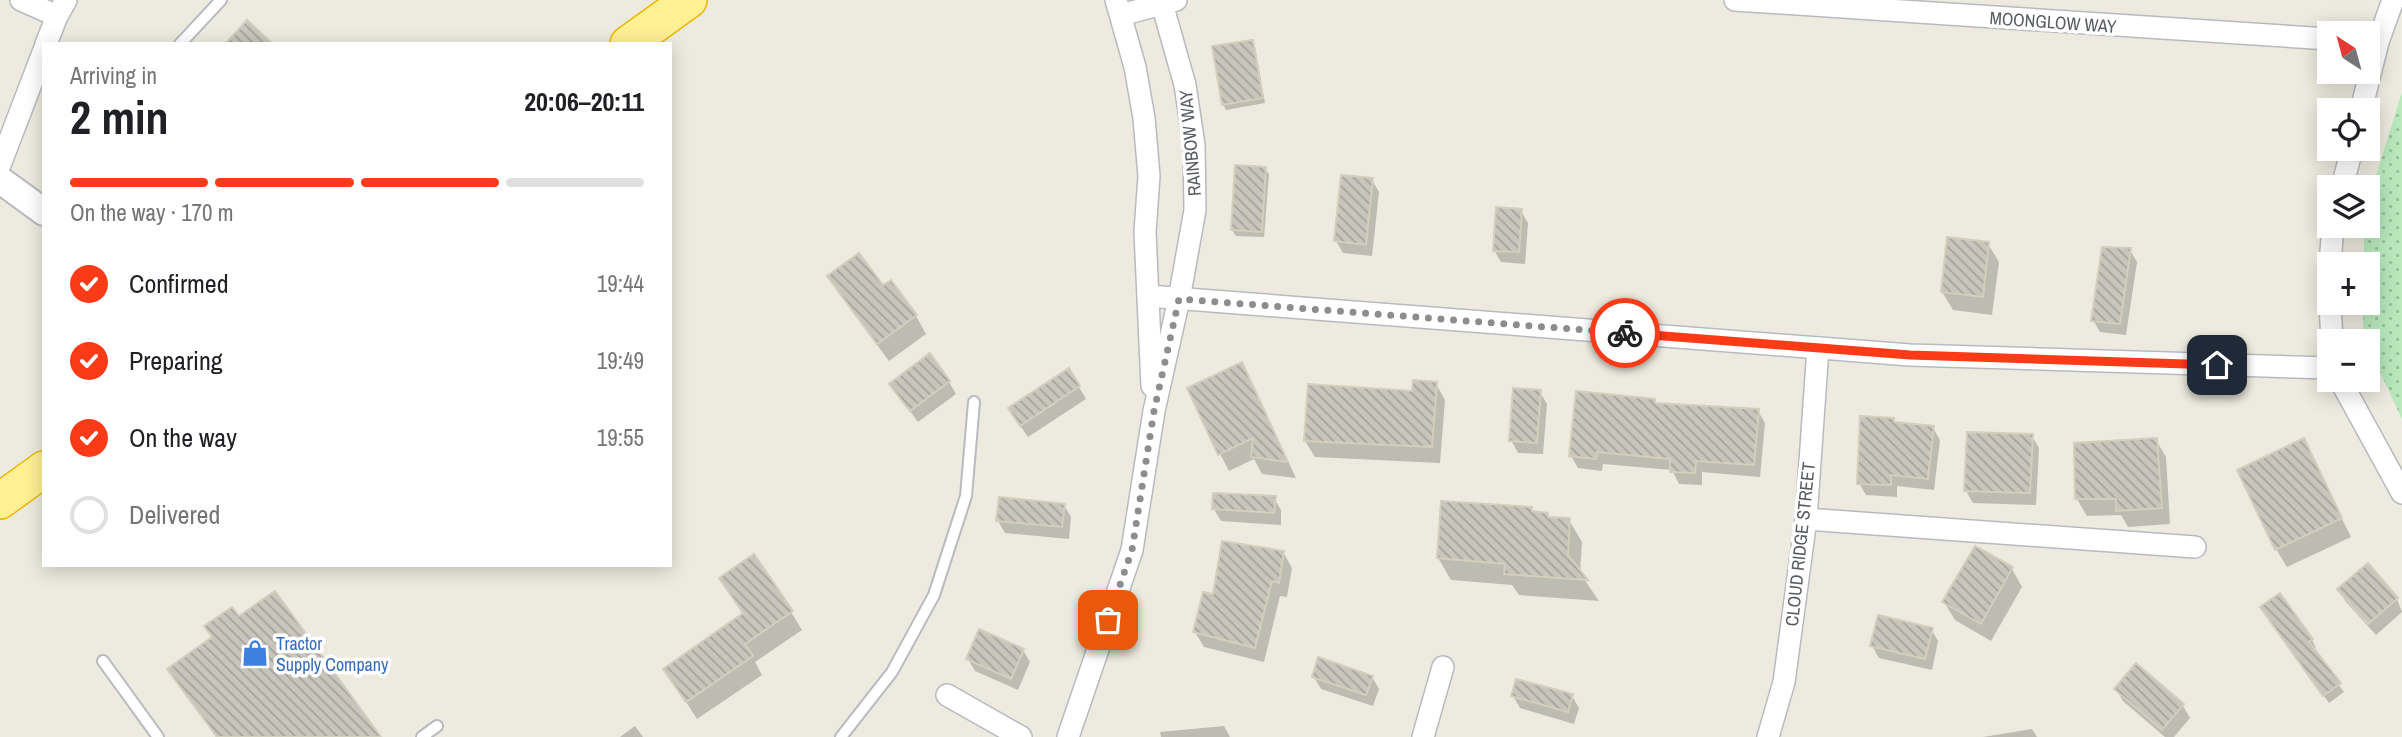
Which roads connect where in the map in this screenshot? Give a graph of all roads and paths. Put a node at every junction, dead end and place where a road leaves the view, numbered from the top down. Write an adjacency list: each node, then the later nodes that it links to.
1 (21, 0): 8 (street)
2 (222, 0): 12 (lane)
3 (689, 0): 13 (highway)
4 (1735, 0): 10 (street, MOONGLOW WAY)
5 (2393, 0): 9 (street)
6 (1166, 1): 7 (street); 19 (street, RAINBOW WAY)
7 (1118, 7): 18 (street, RAINBOW WAY)
8 (62, 8): 11 (street)
9 (2380, 27)
10 (2317, 38)
11 (47, 42)
12 (182, 42)
13 (631, 42)
14 (42, 55): 15 (street)
15 (0, 164)
16 (0, 180): 17 (street)
17 (42, 211)
18 (1148, 296): 19 (street); 24 (street, RAINBOW WAY)
19 (1179, 299): 20 (street); 24 (street, RAINBOW WAY)
20 (1818, 348): 21 (street); 28 (street, CLOUD RIDGE STREET)
21 (2317, 368)
22 (2347, 392): 26 (street)
23 (974, 402): 36 (lane)
24 (1154, 411): 38 (street, RAINBOW WAY)
25 (42, 470): 27 (highway)
26 (2402, 493)
27 (0, 501)
28 (1806, 519): 29 (street); 40 (street, CLOUD RIDGE STREET)
29 (2195, 547)
30 (103, 661): 34 (lane)
31 (1443, 667): 39 (street)
32 (947, 695): 37 (street)
33 (437, 726): 35 (lane)
34 (158, 737)
35 (422, 737)
36 (841, 737)
37 (1021, 737)
38 (1068, 737)
39 (1423, 737)
40 (1768, 737)

